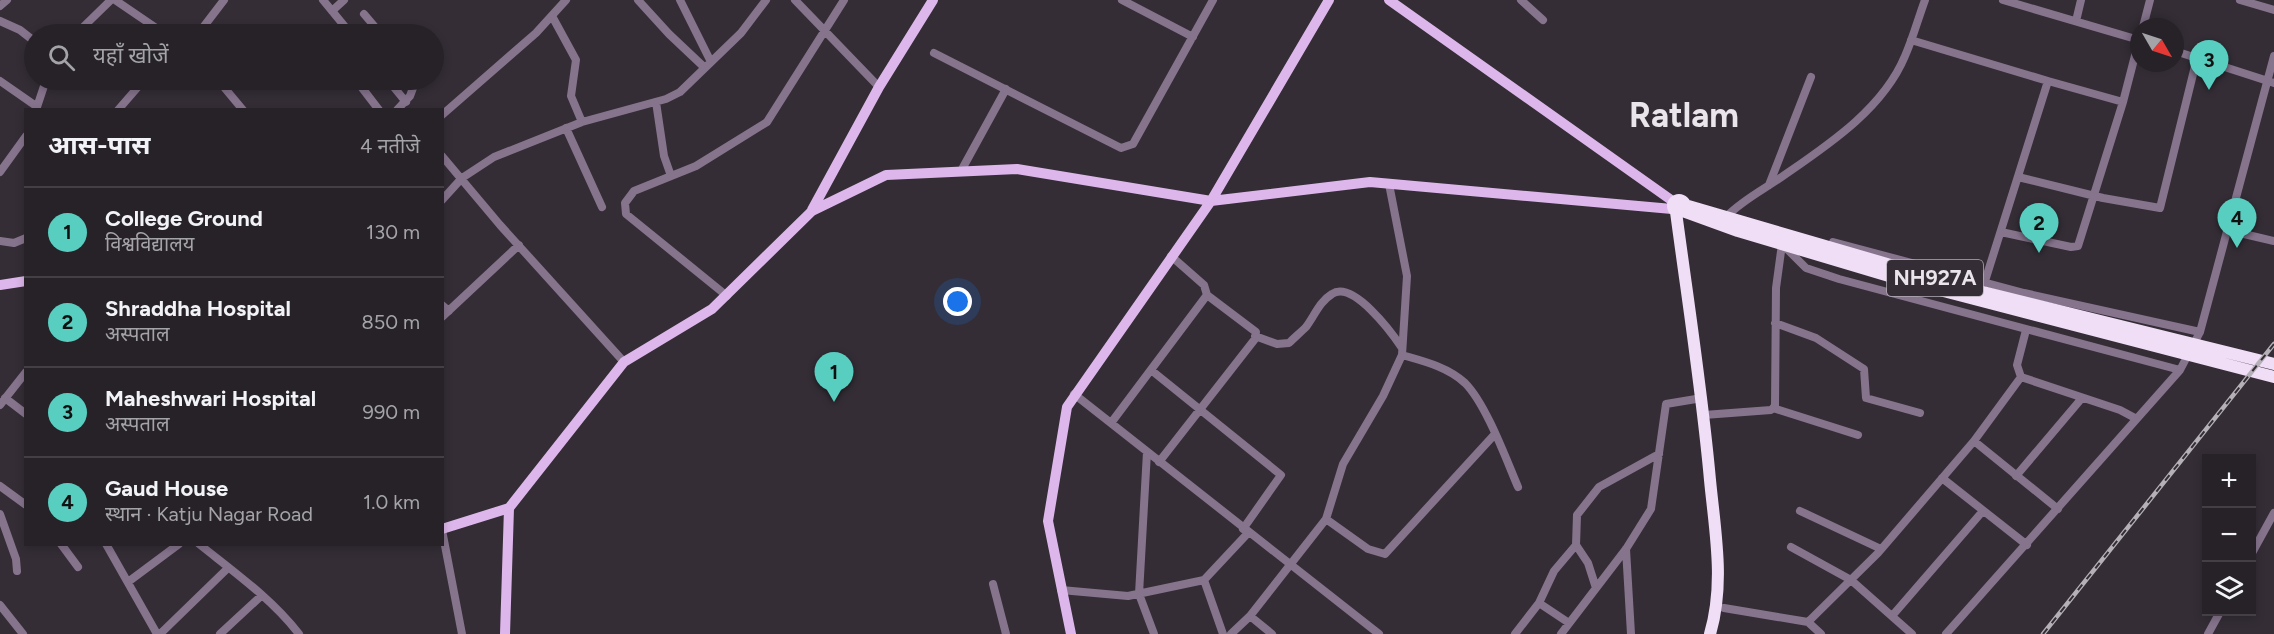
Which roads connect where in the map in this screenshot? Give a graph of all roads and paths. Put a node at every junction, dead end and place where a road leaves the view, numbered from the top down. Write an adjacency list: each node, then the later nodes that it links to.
1 (7, 0): 23 (street)
2 (113, 0): 32 (street); 33 (street)
3 (224, 0): 34 (street)
4 (323, 0): 25 (street)
5 (344, 0): 25 (street)
6 (566, 0): 27 (street)
7 (638, 0): 46 (street)
8 (680, 0): 46 (street)
9 (766, 0): 46 (street)
10 (795, 0): 37 (street)
11 (844, 0): 37 (street)
12 (933, 0): 52 (main road)
13 (1122, 0): 39 (street)
14 (1213, 0): 39 (street)
15 (1329, 0): 82 (main road)
16 (1389, 0): 84 (main road)
17 (1521, 0): 29 (street)
18 (1925, 0): 41 (street)
19 (2003, 0): 31 (street)
20 (2082, 0): 31 (street)
21 (2150, 0): 28 (street)
22 (2240, 0): 24 (street)
23 (0, 6)
24 (2274, 10)
25 (332, 11): 35 (street)
26 (364, 14): 36 (street)
27 (552, 16): 68 (street); 69 (street)
28 (2145, 18)
29 (1544, 20)
30 (0, 21): 38 (street)
31 (2076, 21): 40 (street)
32 (87, 24)
33 (150, 24)
34 (206, 24)
35 (343, 24)
36 (372, 24)
37 (825, 30): 52 (street); 75 (street)
38 (24, 33)
39 (1193, 37): 53 (street)
40 (2130, 37)
41 (1911, 40): 50 (street); 79 (street)
42 (934, 52): 53 (street)
43 (2184, 54): 45 (street)
44 (2274, 56): 51 (street)
45 (2198, 58): 51 (street); 80 (street)
46 (708, 65): 61 (street)
47 (2131, 72): 62 (street)
48 (1811, 77): 79 (street)
49 (0, 81): 63 (street)
50 (2048, 81): 62 (street); 76 (street)
51 (2271, 82): 87 (street)
52 (879, 87): 85 (main road)
53 (1006, 89): 73 (street)
54 (42, 90): 63 (street)
55 (135, 90): 64 (street)
56 (226, 90): 65 (street)
57 (364, 90): 66 (street)
58 (396, 90): 60 (street)
59 (413, 90): 60 (street)
60 (406, 102): 67 (street)
61 (656, 102): 69 (street); 75 (street)
62 (2123, 102): 80 (street)
63 (36, 108)
64 (120, 108)
65 (241, 108)
66 (377, 108)
67 (400, 108)
68 (444, 113)
69 (582, 122): 70 (street)
70 (566, 128): 77 (street); 83 (street)
71 (24, 139): 74 (street)
72 (444, 158): 77 (street)
73 (961, 171): 82 (main road); 85 (main road)
74 (0, 172)
75 (671, 176): 99 (street)
76 (2018, 177): 80 (street); 88 (street)
77 (462, 178): 81 (street); 93 (street)
78 (1389, 184): 82 (main road); 84 (main road); 105 (street)
79 (1769, 184): 86 (street)
80 (2095, 196): 88 (street)
81 (444, 198)
82 (1211, 201): 94 (main road)
83 (602, 207)
84 (1679, 209): 86 (highway, NH927A); 90 (highway, NH927A); 115 (highway); 122 (highway)
85 (812, 211): 99 (main road)
86 (1727, 216): 90 (highway, NH927A)
87 (2227, 230): 92 (street); 103 (street)
88 (2001, 232): 96 (street)
89 (24, 239): 91 (street)
90 (1785, 239): 96 (street); 101 (street); 102 (street); 106 (highway, NH927A); 106 (highway, NH927A)
91 (0, 241)
92 (2274, 241)
93 (519, 245): 100 (street); 107 (street)
94 (1172, 256): 98 (street); 114 (main road)
95 (24, 281): 97 (main road)
96 (1985, 281): 103 (street)
97 (0, 285)
98 (1207, 295): 104 (street); 109 (street)
99 (727, 296): 107 (main road)
100 (445, 311)
101 (1775, 323): 119 (street); 121 (street)
102 (2026, 330): 110 (street); 112 (street)
103 (2200, 332): 110 (street)
104 (1255, 336): 105 (street); 118 (street)
105 (1402, 352): 125 (street); 142 (street)
106 (2238, 361): 108 (highway, NH927A); 113 (highway, NH927A)
107 (624, 362): 136 (main road)
108 (2274, 364)
109 (1151, 370): 118 (street); 124 (street)
110 (2180, 370): 123 (street)
111 (24, 375): 117 (street)
112 (2021, 377): 116 (street); 127 (street)
113 (2274, 377)
114 (1074, 394): 124 (street); 165 (main road)
115 (1701, 398): 122 (highway); 129 (street)
116 (2082, 398): 123 (street); 131 (street)
117 (3, 401): 120 (street)
118 (1200, 408): 130 (street); 144 (street)
119 (1773, 408): 122 (street); 126 (street)
120 (24, 413)
121 (1920, 413)
122 (1708, 415): 170 (highway); 192 (highway)
123 (2136, 418): 137 (street)
124 (1111, 423): 128 (street)
125 (1495, 434): 133 (street); 142 (street)
126 (1858, 435)
127 (1974, 441): 131 (street); 132 (street)
128 (1147, 452): 130 (street); 166 (street)
129 (1659, 454): 146 (street); 154 (street)
130 (1158, 462): 144 (street)
131 (2016, 476): 137 (street)
132 (1942, 478): 139 (street); 155 (street)
133 (1518, 487)
134 (1, 490): 135 (street)
135 (24, 504)
136 (509, 508): 143 (main road); 181 (main road)
137 (2058, 509): 147 (street)
138 (1800, 511): 155 (street)
139 (1982, 512): 147 (street); 172 (street)
140 (2274, 513): 148 (street)
141 (0, 514): 159 (street)
142 (1326, 519): 156 (street)
143 (444, 529)
144 (1246, 531): 156 (street); 160 (street)
145 (444, 540): 180 (street)
146 (1576, 545): 164 (street); 168 (street)
147 (2027, 545): 196 (street)
148 (2256, 545)
149 (63, 546): 157 (street)
150 (107, 546): 162 (street)
151 (176, 546): 162 (street)
152 (201, 546): 158 (street)
153 (1791, 547): 161 (street)
154 (1626, 549): 164 (street); 191 (street)
155 (1881, 549): 161 (street)
156 (1290, 566): 171 (street); 188 (street)
157 (78, 567)
158 (228, 568): 167 (street); 177 (street)
159 (17, 571)
160 (1204, 580): 166 (street); 185 (street)
161 (1851, 580): 172 (street); 174 (street)
162 (128, 582): 177 (street)
163 (993, 584): 182 (street)
164 (1596, 588): 175 (street)
165 (1061, 590): 166 (street); 183 (main road)
166 (1139, 594): 184 (street)
167 (261, 596): 178 (street); 179 (street)
168 (1539, 603): 175 (street); 189 (street)
169 (0, 605): 176 (street)
170 (1724, 608): 174 (street); 193 (highway)
171 (1250, 615): 186 (street); 187 (street)
172 (1892, 616): 195 (street)
173 (2218, 616): 197 (street)
174 (1808, 622): 194 (street)
175 (1569, 623): 190 (street)
176 (22, 634)
177 (159, 634)
178 (220, 634)
179 (299, 634)
180 (462, 634)
181 (505, 634)
182 (1006, 634)
183 (1071, 634)
184 (1154, 634)
185 (1223, 634)
186 (1231, 634)
187 (1272, 634)
188 (1379, 634)
189 (1515, 634)
190 (1561, 634)
191 (1631, 634)
192 (1710, 634)
193 (1718, 634)
194 (1821, 634)
195 (1912, 634)
196 (1946, 634)
197 (2208, 634)

